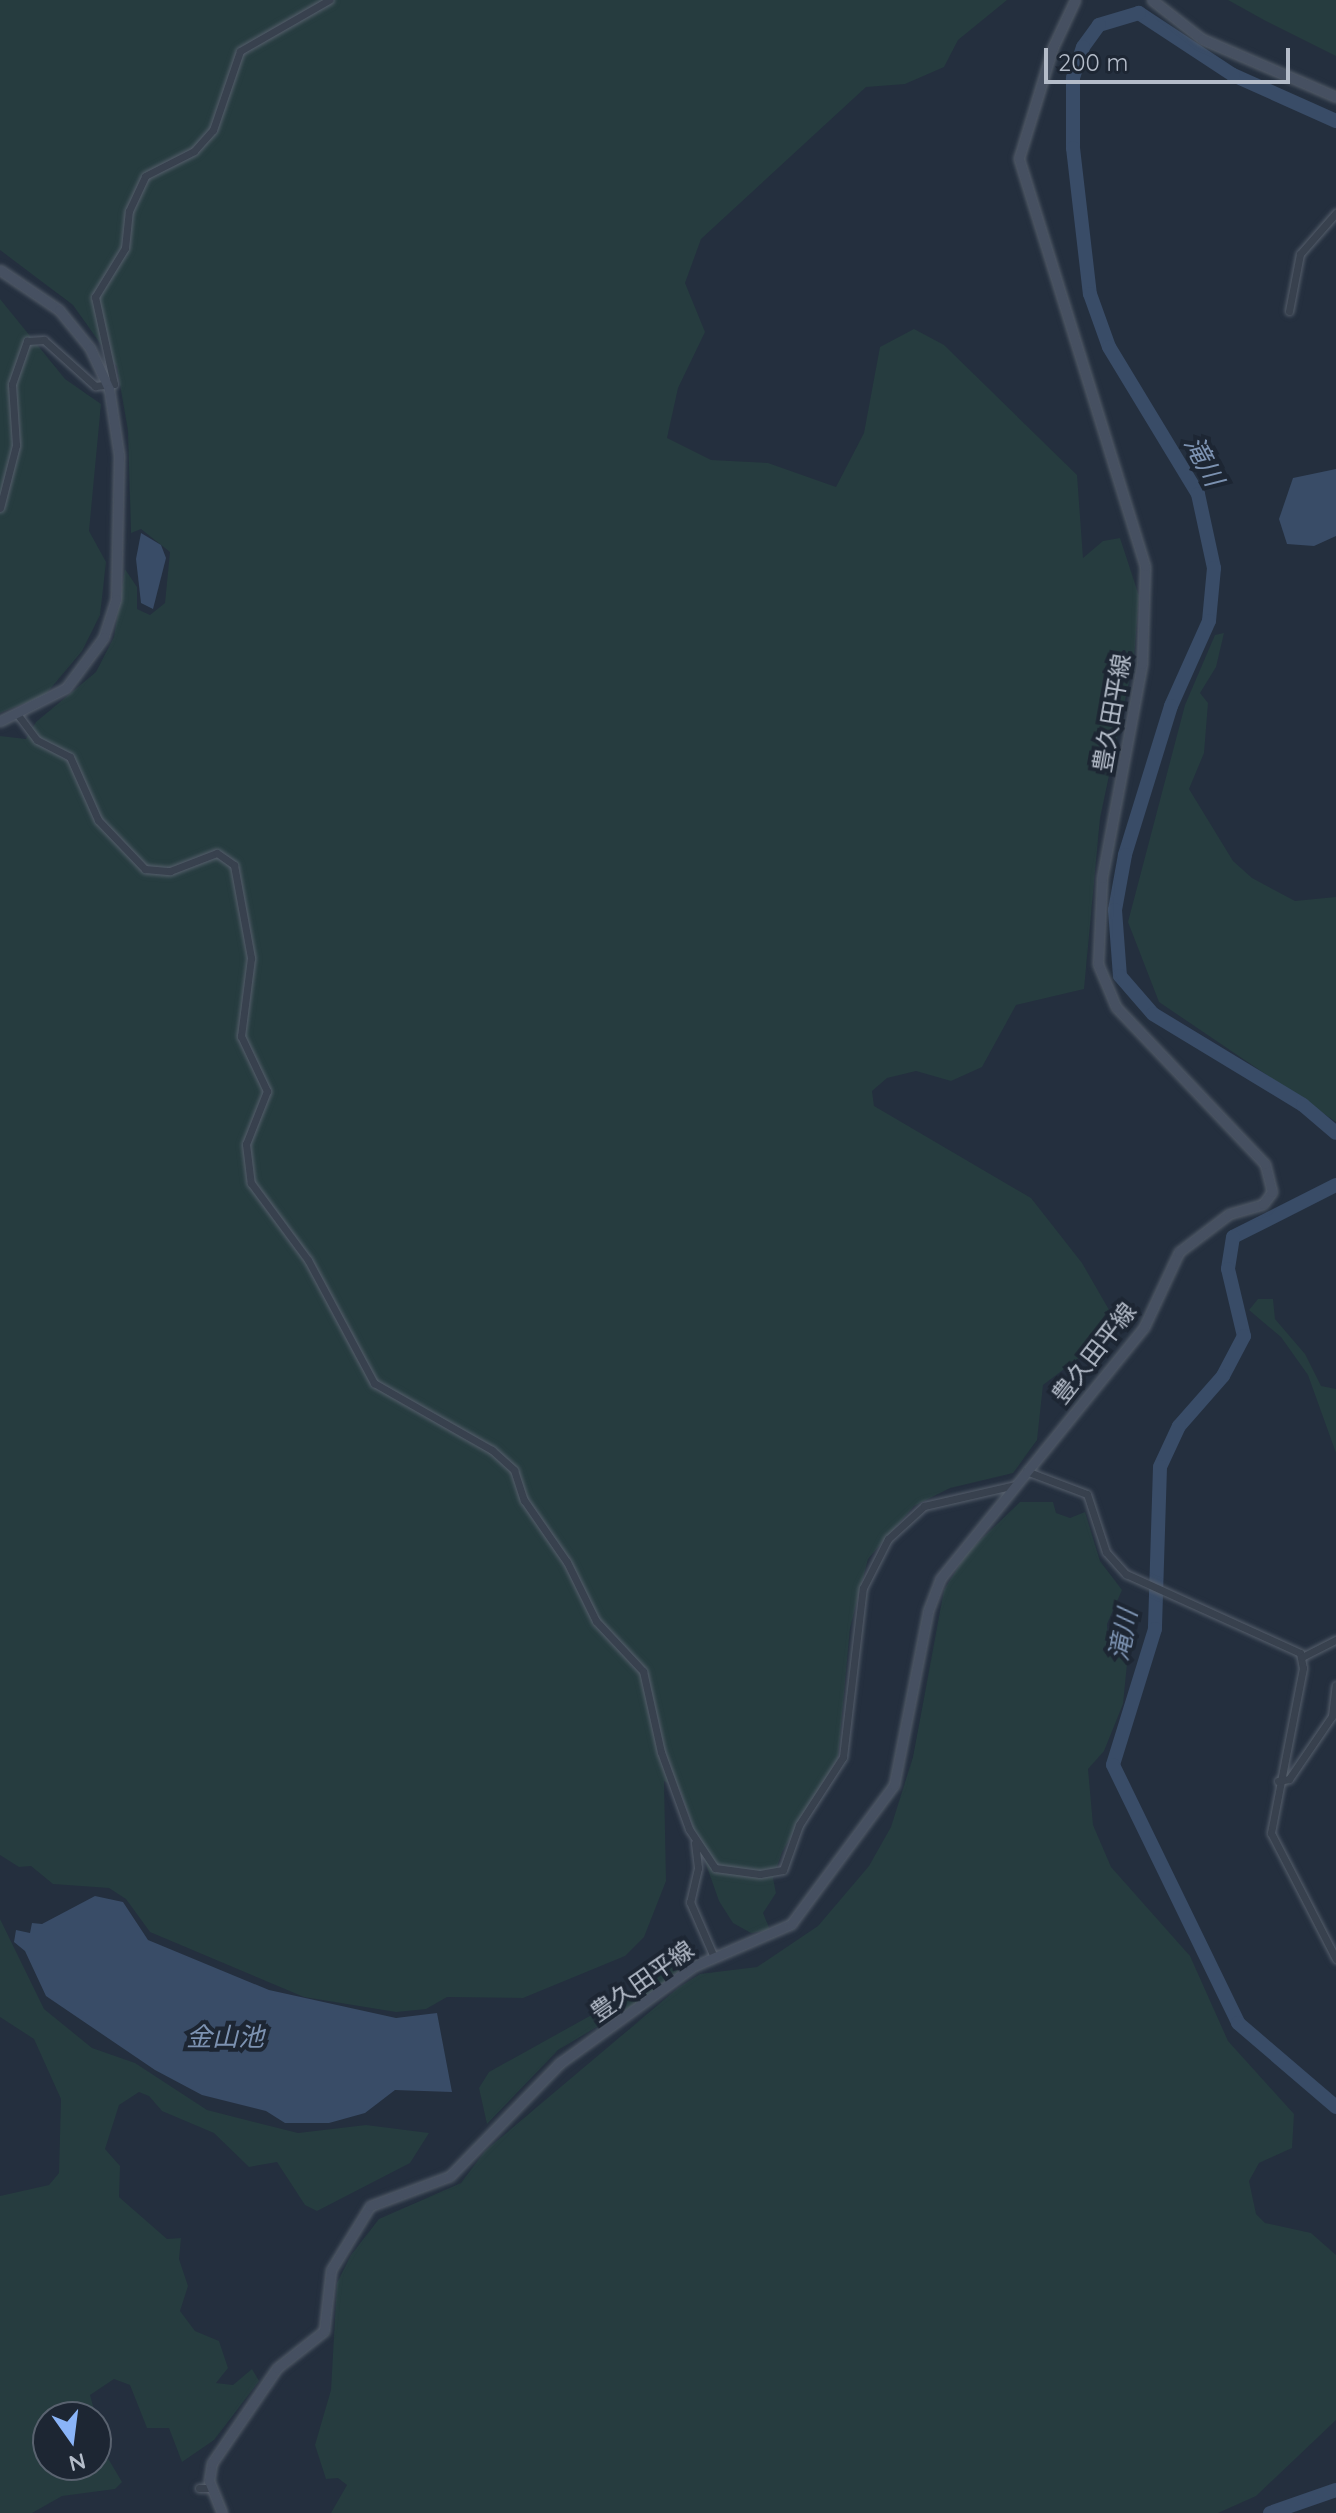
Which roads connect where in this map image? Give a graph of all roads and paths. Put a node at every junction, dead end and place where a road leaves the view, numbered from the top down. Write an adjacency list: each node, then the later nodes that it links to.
1 (329, 0): 8 (street)
2 (1075, 0): 12 (main road, 豊久田平線)
3 (1152, 0): 4 (main road)
4 (1336, 97)
5 (1336, 213): 7 (street)
6 (0, 270): 8 (main road)
7 (1289, 311)
8 (109, 389): 9 (street); 10 (main road)
9 (0, 508)
10 (18, 715): 11 (main road); 18 (street)
11 (0, 721)
12 (1026, 1471): 13 (main road, 豊久田平線); 15 (street)
13 (1015, 1485): 18 (street); 19 (main road, 豊久田平線)
14 (1336, 1640): 15 (street)
15 (1302, 1657): 17 (street)
16 (1336, 1685): 17 (street)
17 (1278, 1781): 20 (street)
18 (694, 1841): 19 (street)
19 (713, 1955): 22 (main road, 豊久田平線)
20 (1336, 1959)
21 (199, 2488): 22 (street)
22 (210, 2488): 23 (main road)
23 (222, 2513)

